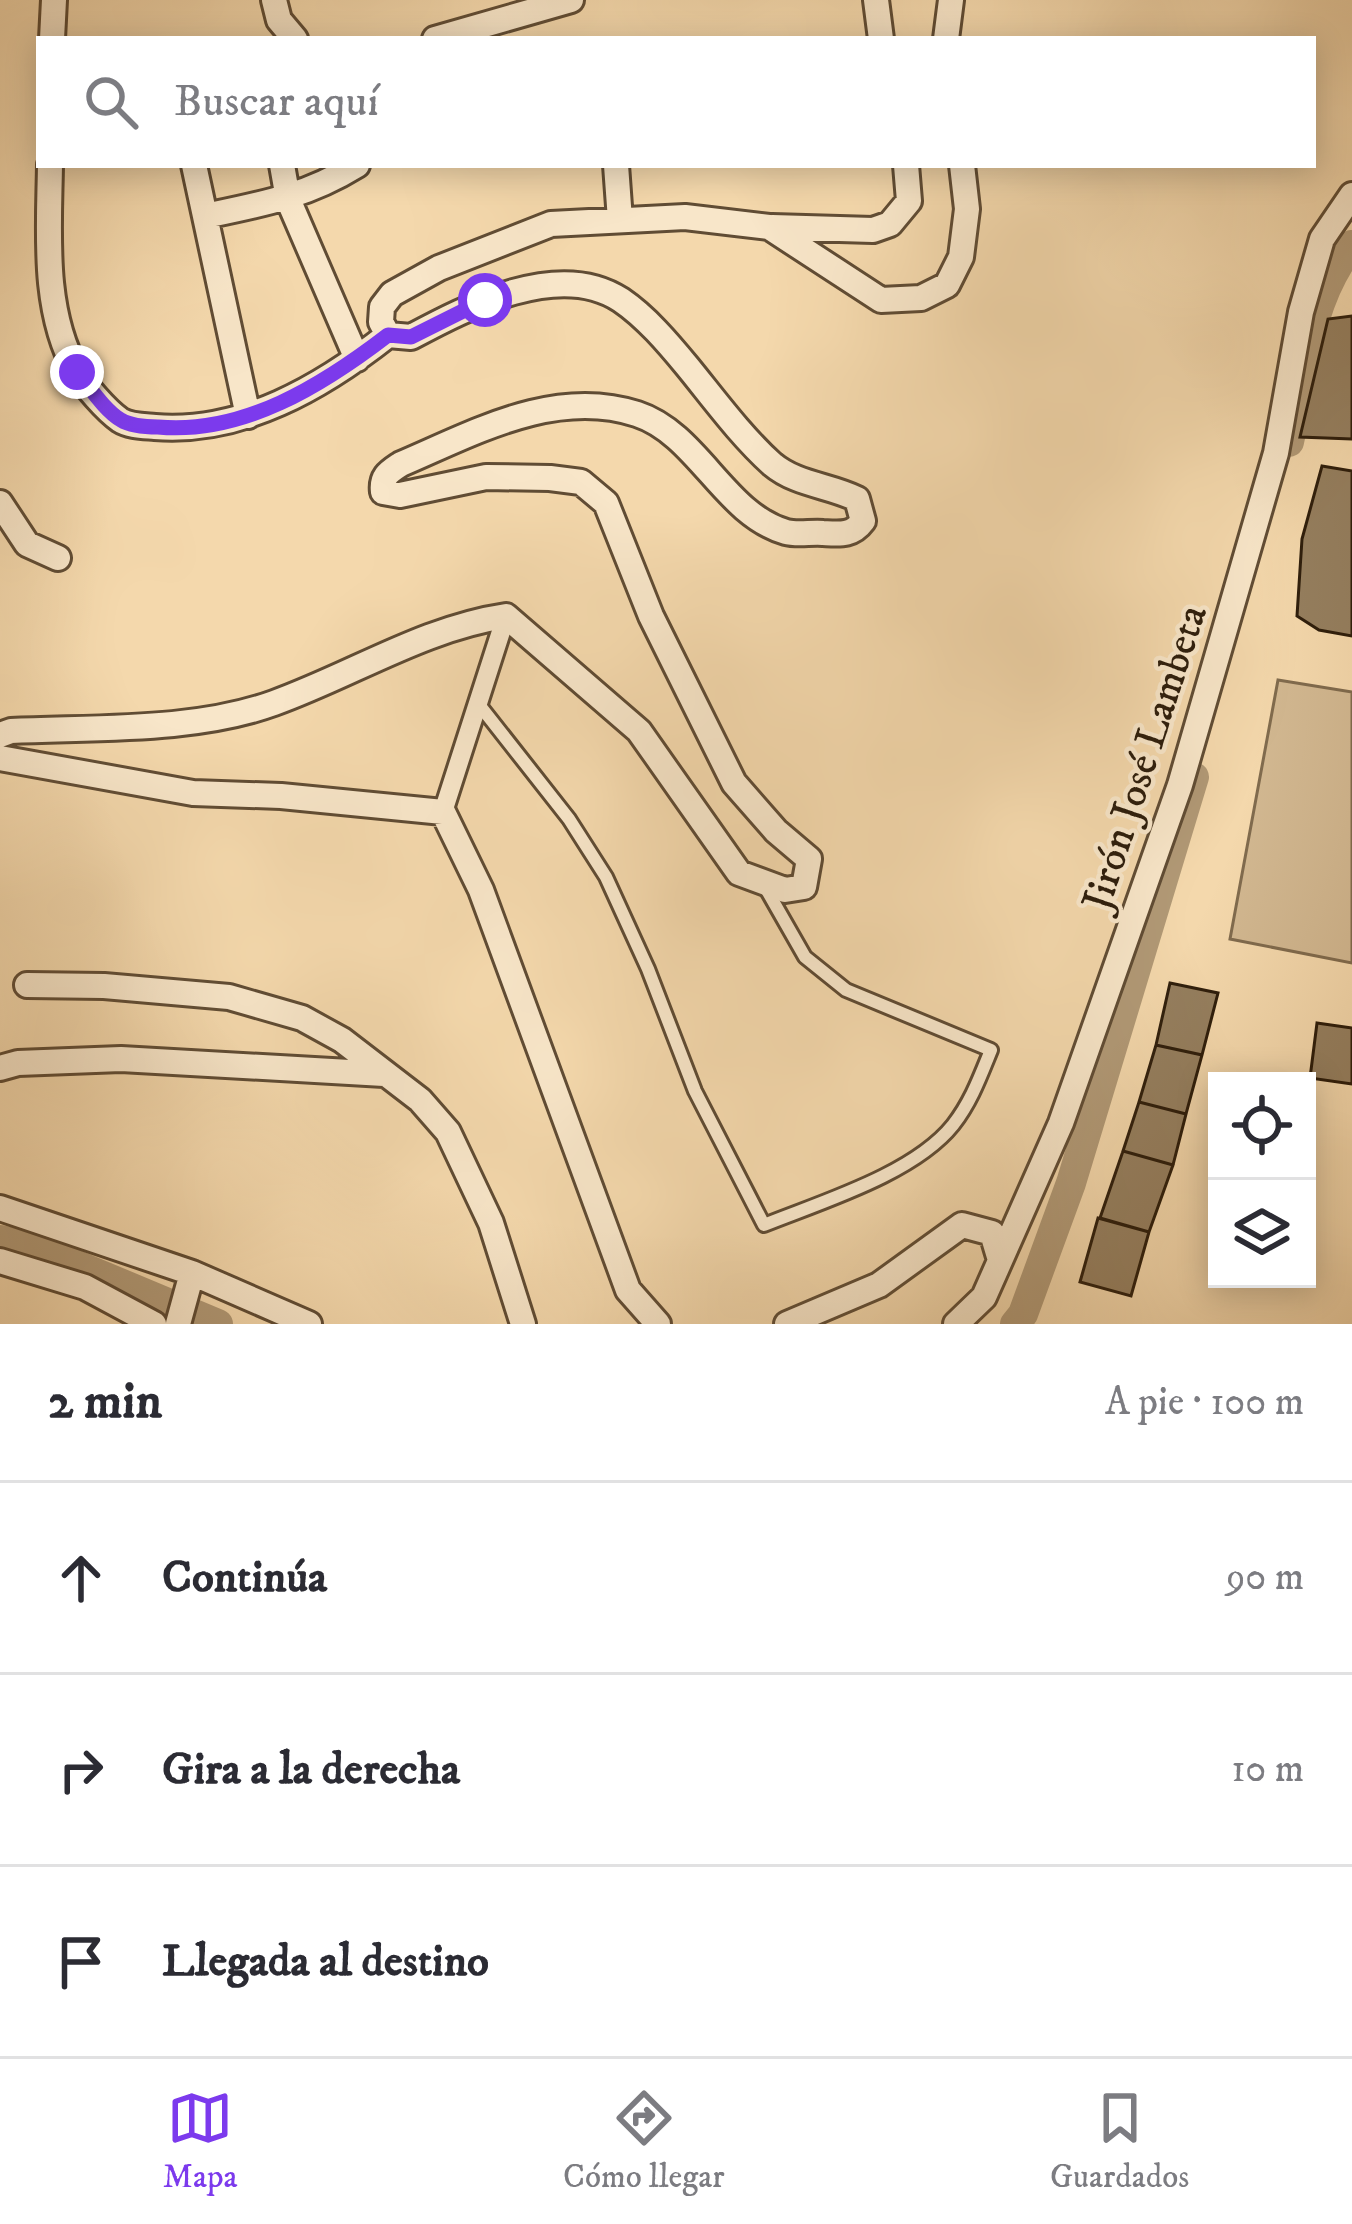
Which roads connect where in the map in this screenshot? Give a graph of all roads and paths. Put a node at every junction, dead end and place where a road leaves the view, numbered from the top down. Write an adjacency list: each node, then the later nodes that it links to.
1 (53, 0): 6 (street)
2 (274, 0): 7 (street)
3 (571, 0): 8 (street)
4 (876, 0): 9 (street)
5 (951, 0): 10 (street)
6 (52, 36)
7 (293, 36)
8 (445, 36)
9 (880, 36)
10 (946, 36)
11 (50, 168): 25 (street)
12 (195, 168): 20 (street)
13 (283, 168): 19 (street)
14 (352, 168): 19 (street)
15 (616, 168): 21 (street)
16 (906, 168): 22 (street)
17 (962, 168): 22 (street)
18 (1352, 195): 38 (street, Jirón José Lambeta)
19 (288, 199): 20 (street); 24 (street)
20 (205, 216): 25 (street)
21 (620, 220): 22 (street); 23 (street)
22 (769, 227)
23 (388, 335): 24 (street); 33 (street)
24 (357, 359): 25 (street)
25 (248, 416)
26 (0, 503): 27 (street)
27 (58, 558)
28 (506, 616): 29 (street); 30 (street); 33 (street)
29 (476, 701): 32 (street); 33 (lane)
30 (0, 734)
31 (0, 758): 32 (street)
32 (443, 812): 44 (street)
33 (764, 885)
34 (27, 985): 36 (street)
35 (0, 1068): 36 (street)
36 (384, 1074): 43 (street)
37 (0, 1208): 40 (street)
38 (1000, 1260): 45 (street); 46 (street, Jirón José Lambeta)
39 (0, 1261): 41 (street)
40 (189, 1279): 41 (street); 42 (street)
41 (170, 1322)
42 (309, 1324)
43 (523, 1324)
44 (658, 1324)
45 (787, 1324)
46 (956, 1324)

